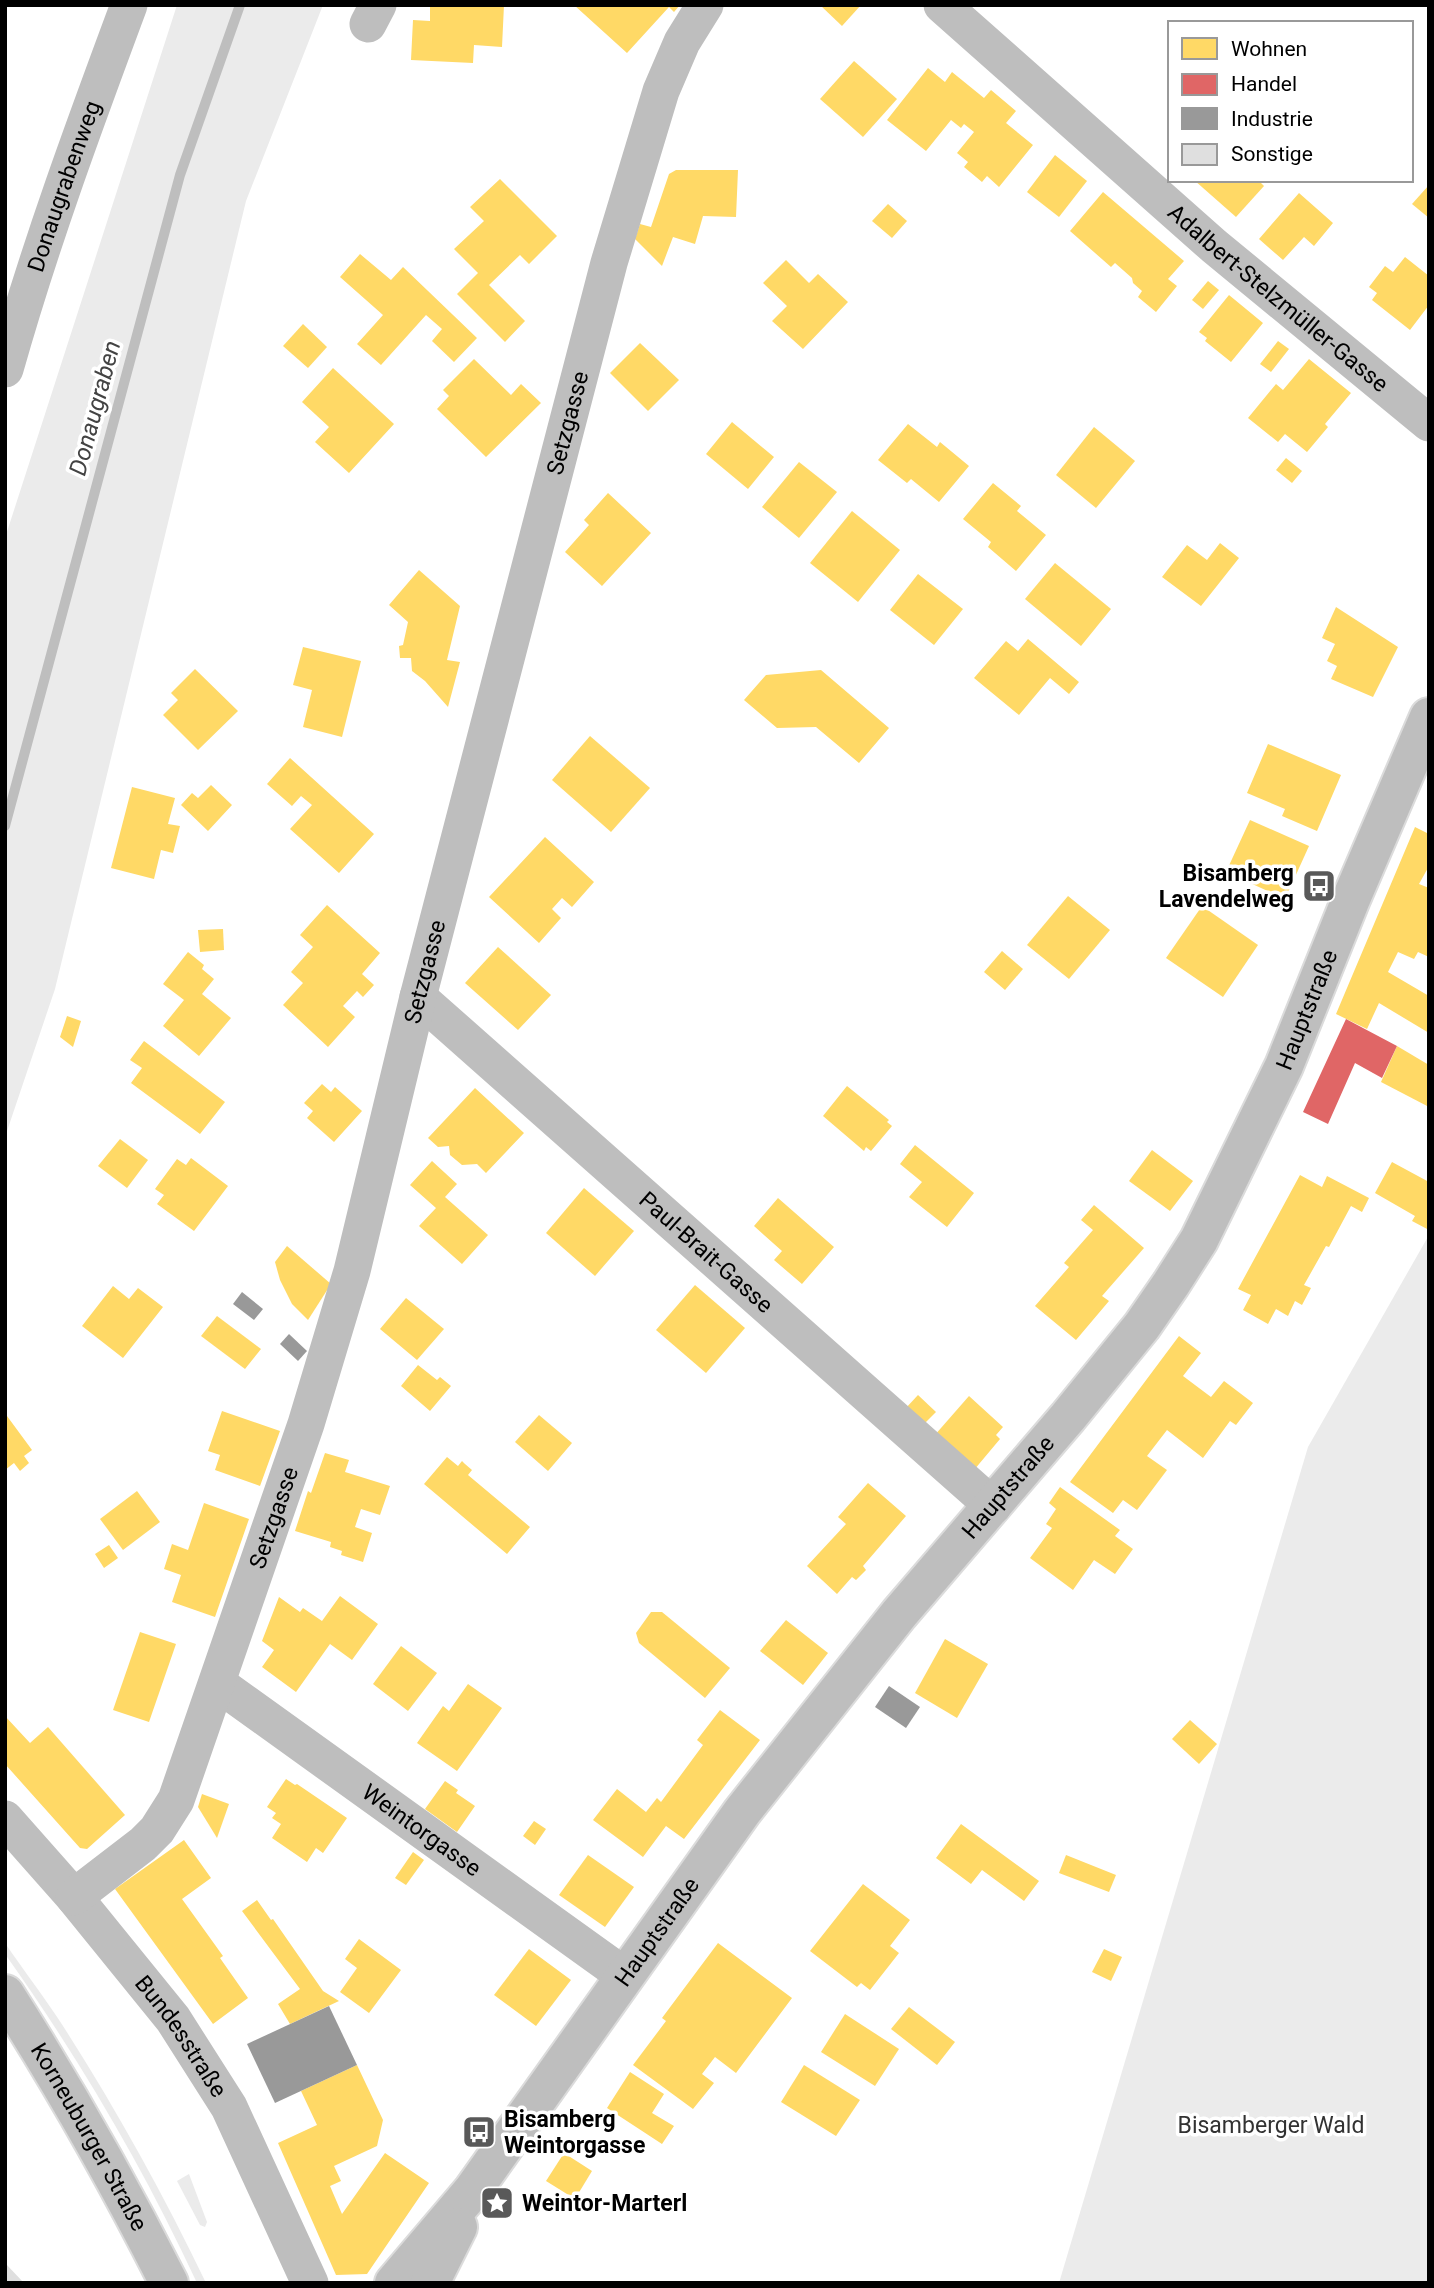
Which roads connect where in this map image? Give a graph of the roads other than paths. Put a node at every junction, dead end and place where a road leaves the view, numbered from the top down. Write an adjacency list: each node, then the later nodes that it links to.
1 (129, 5): 4 (street, Donaugrabenweg)
2 (705, 5): 7 (street, Setzgasse)
3 (942, 5): 5 (street, Adalbert-Stelzmüller-Gasse)
4 (5, 369)
5 (1429, 423)
6 (1429, 717): 8 (main road, Hauptstraße)
7 (418, 997): 8 (street, Paul-Brait-Gasse); 9 (street, Setzgasse)
8 (993, 1506): 12 (main road, Hauptstraße)
9 (217, 1683): 11 (street, Setzgasse); 12 (street, Weintorgasse)
10 (5, 1819): 11 (street, Bundesstraße)
11 (74, 1897): 16 (street, Bundesstraße)
12 (625, 1976): 14 (main road, Hauptstraße)
13 (5, 1994): 15 (main road, Korneuburger Straße)
14 (472, 2190): 17 (main road, Hauptstraße); 18 (main road, Hauptstraße)
15 (169, 2283)
16 (310, 2283)
17 (394, 2283)
18 (430, 2283)

